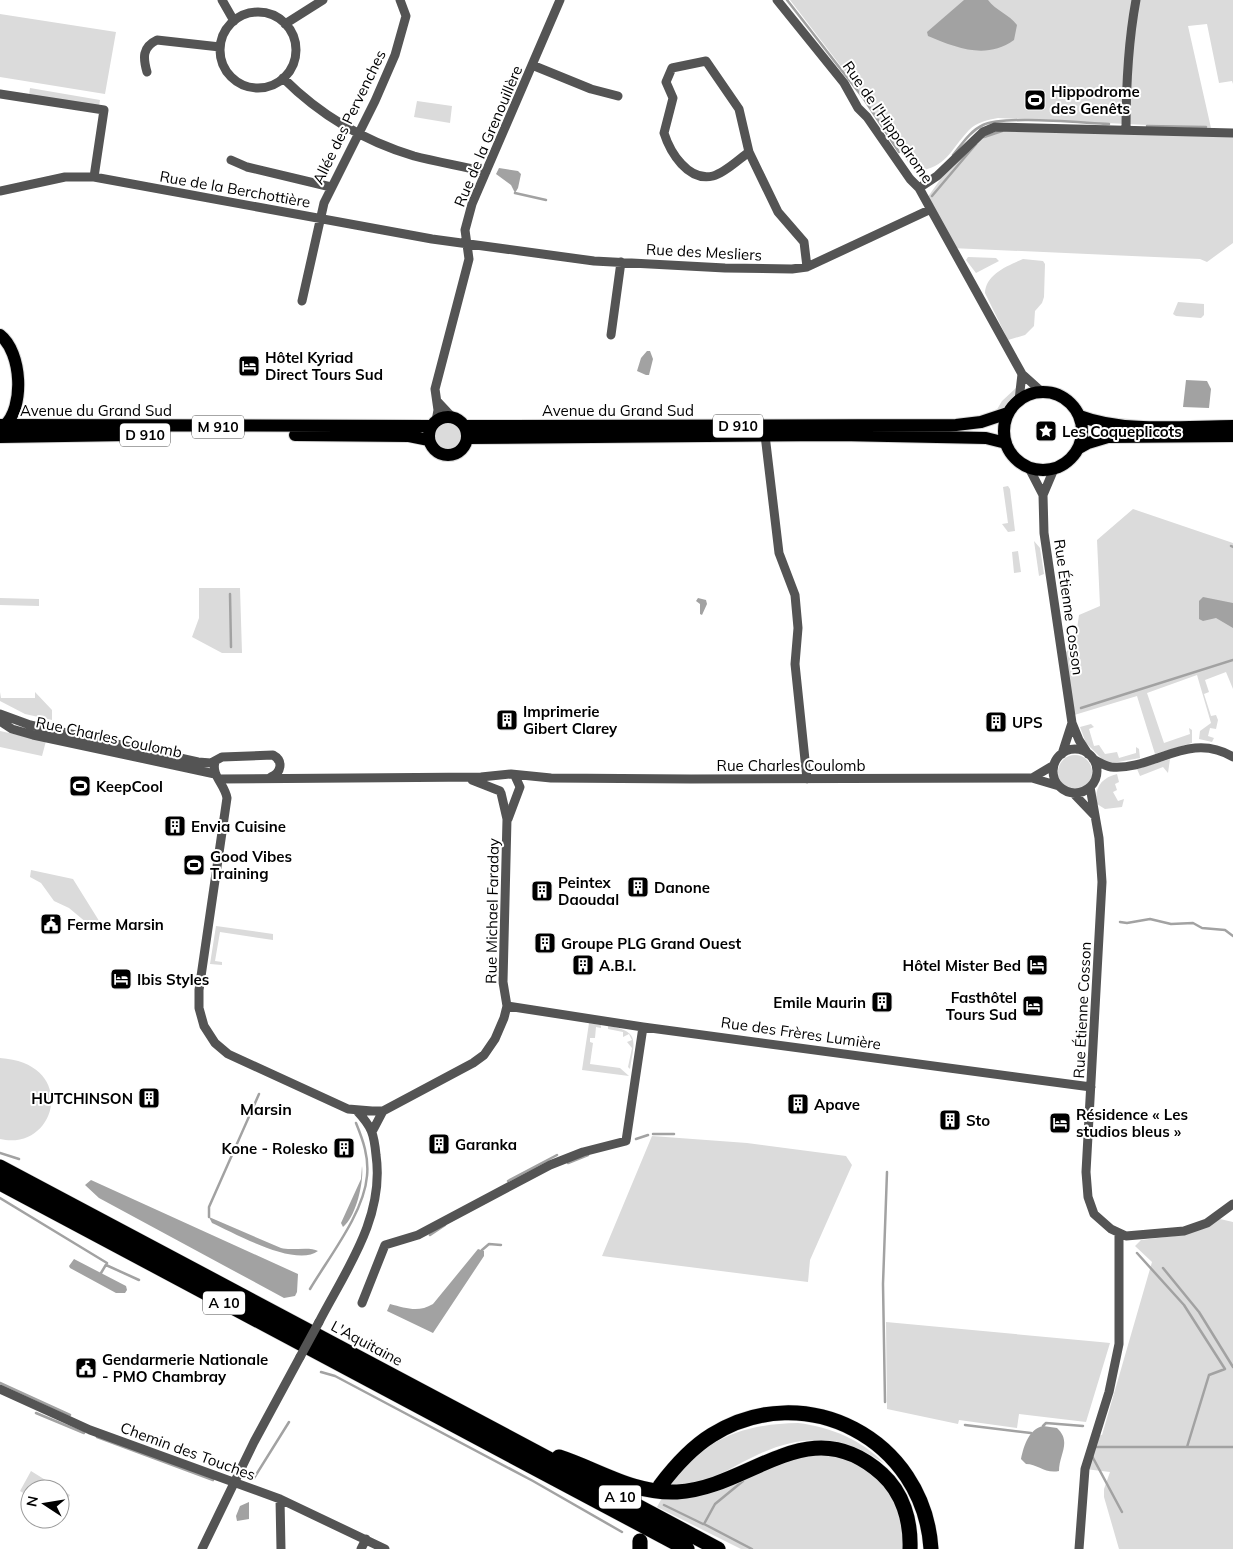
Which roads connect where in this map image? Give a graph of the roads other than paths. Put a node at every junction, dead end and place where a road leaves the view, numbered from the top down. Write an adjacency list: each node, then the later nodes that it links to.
1 (222, 0): 9 (street)
2 (323, 0): 10 (street)
3 (400, 0): 8 (street)
4 (408, 0): 8 (street, Allée des Pervenches)
5 (560, 0): 12 (street, Rue de la Grenouillère)
6 (777, 0): 25 (street, Rue de l'Hippodrome)
7 (1136, 0): 17 (street)
8 (406, 11): 19 (street, Allée des Pervenches)
9 (234, 21): 10 (street); 11 (street)
10 (285, 24): 14 (street)
11 (220, 47): 13 (street); 14 (street)
12 (532, 64): 16 (street); 22 (street, Rue de la Grenouillère)
13 (147, 72)
14 (283, 78): 19 (street)
15 (0, 94): 23 (street)
16 (618, 96)
17 (1126, 130): 18 (street); 25 (street)
18 (1233, 133)
19 (358, 134): 22 (street); 24 (street, Allée des Pervenches)
20 (749, 152): 20 (street); 31 (street)
21 (231, 160): 24 (street)
22 (486, 172): 29 (street, Rue de la Grenouillère)
23 (94, 177): 26 (street, Rue de la Berchottière); 28 (street, Rue de la Berchottière)
24 (331, 187): 28 (street, Allée des Pervenches)
25 (919, 188): 27 (street, Rue de l'Hippodrome)
26 (0, 191)
27 (929, 210): 31 (street, Rue des Mesliers); 35 (street, Rue de l'Hippodrome)
28 (321, 218): 29 (street, Rue de la Berchottière); 32 (street, Allée des Pervenches)
29 (466, 242): 30 (street, Rue des Mesliers); 38 (street, Rue de la Grenouillère)
30 (621, 262): 31 (street, Rue des Mesliers); 34 (street)
31 (807, 267)
32 (302, 301)
33 (0, 335): 44 (main road)
34 (610, 335)
35 (1022, 374): 36 (street, Rue de l'Hippodrome); 37 (street)
36 (1042, 392): 37 (main road); 40 (main road)
37 (1019, 400): 39 (main road)
38 (438, 402): 41 (street); 42 (street, Rue de la Grenouillère)
39 (1008, 413): 45 (main road, Avenue du Grand Sud / D 910); 49 (main road)
40 (1080, 416): 43 (main road); 50 (main road)
41 (452, 417): 42 (main road); 45 (main road)
42 (434, 423): 44 (main road, Avenue du Grand Sud / M 910); 48 (main road)
43 (1233, 426)
44 (1, 429): 48 (main road, Avenue du Grand Sud / D 910)
45 (466, 432): 46 (main road, Avenue du Grand Sud / D 910); 48 (main road)
46 (765, 435): 49 (main road, Avenue du Grand Sud / D 910); 74 (street)
47 (1233, 436): 50 (main road)
48 (429, 440)
49 (1006, 443): 51 (main road)
50 (1079, 448): 52 (main road)
51 (1029, 468): 52 (main road); 53 (street, Rue Étienne Cosson)
52 (1054, 469): 53 (street, Rue Étienne Cosson)
53 (1043, 495): 55 (street, Rue Étienne Cosson)
54 (1, 715): 57 (street, Rue Charles Coulomb); 62 (street, Rue Charles Coulomb)
55 (1072, 723): 59 (street, Rue Étienne Cosson); 60 (street, Rue Étienne Cosson)
56 (0, 726): 57 (street)
57 (12, 729): 66 (street, Rue Charles Coulomb)
58 (1228, 753): 61 (street); 64 (street)
59 (1062, 754): 60 (street); 63 (street)
60 (1091, 757): 64 (street); 75 (street)
61 (1233, 757)
62 (215, 762): 65 (street, Rue Charles Coulomb); 66 (street)
63 (1054, 765): 73 (street); 76 (street)
64 (1122, 766): 75 (street)
65 (280, 768): 69 (street); 70 (street, Rue Charles Coulomb)
66 (217, 776): 69 (street, Rue Charles Coulomb); 85 (street, Rue Michael Faraday)
67 (502, 776): 68 (street, Rue Charles Coulomb); 71 (street, Rue Charles Coulomb); 78 (street)
68 (515, 776): 72 (street, Rue Charles Coulomb); 77 (street)
69 (271, 777): 70 (street, Rue Charles Coulomb)
70 (298, 777): 71 (street, Rue Charles Coulomb)
71 (465, 777): 78 (street, Rue Charles Coulomb)
72 (551, 778): 74 (street, Rue Charles Coulomb); 77 (street, Rue Charles Coulomb)
73 (1032, 778): 74 (street, Rue Charles Coulomb); 76 (street, Rue Charles Coulomb)
74 (807, 780)
75 (1091, 785): 79 (street); 80 (street, Rue Étienne Cosson)
76 (1059, 786): 79 (street)
77 (519, 789): 78 (street, Rue Charles Coulomb); 81 (street, Rue Michael Faraday)
78 (501, 792): 81 (street, Rue Michael Faraday)
79 (1073, 793): 80 (street)
80 (1095, 816): 84 (street, Rue Étienne Cosson)
81 (508, 819): 82 (street, Rue Michael Faraday)
82 (507, 1006): 83 (street, Rue des Frères Lumière); 86 (street, Rue Michael Faraday)
83 (643, 1027): 84 (street, Rue des Frères Lumière); 92 (street)
84 (1091, 1087): 91 (street, Rue Étienne Cosson)
85 (357, 1111): 86 (street, Rue Michael Faraday); 87 (street)
86 (383, 1111): 87 (street)
87 (373, 1130): 95 (street, bridge)
88 (0, 1167): 94 (highway, L'Aquitaine / A 10)
89 (0, 1183): 98 (highway, A 10)
90 (1233, 1204): 91 (street)
91 (1119, 1234): 109 (street)
92 (362, 1303)
93 (0, 1389): 95 (street, Chemin des Touches)
94 (522, 1445): 106 (highway, L'Aquitaine / A 10); 107 (highway)
95 (234, 1484): 97 (street, Chemin des Touches); 100 (street)
96 (655, 1495): 108 (highway)
97 (280, 1499): 99 (street, Chemin des Touches); 101 (street)
98 (619, 1513): 104 (highway); 105 (highway, A 10)
99 (366, 1539): 102 (street); 103 (street, Chemin des Touches)
100 (202, 1549)
101 (281, 1549)
102 (361, 1549)
103 (385, 1549)
104 (666, 1549)
105 (687, 1549)
106 (718, 1549)
107 (910, 1549)
108 (931, 1549)
109 (1079, 1549)

